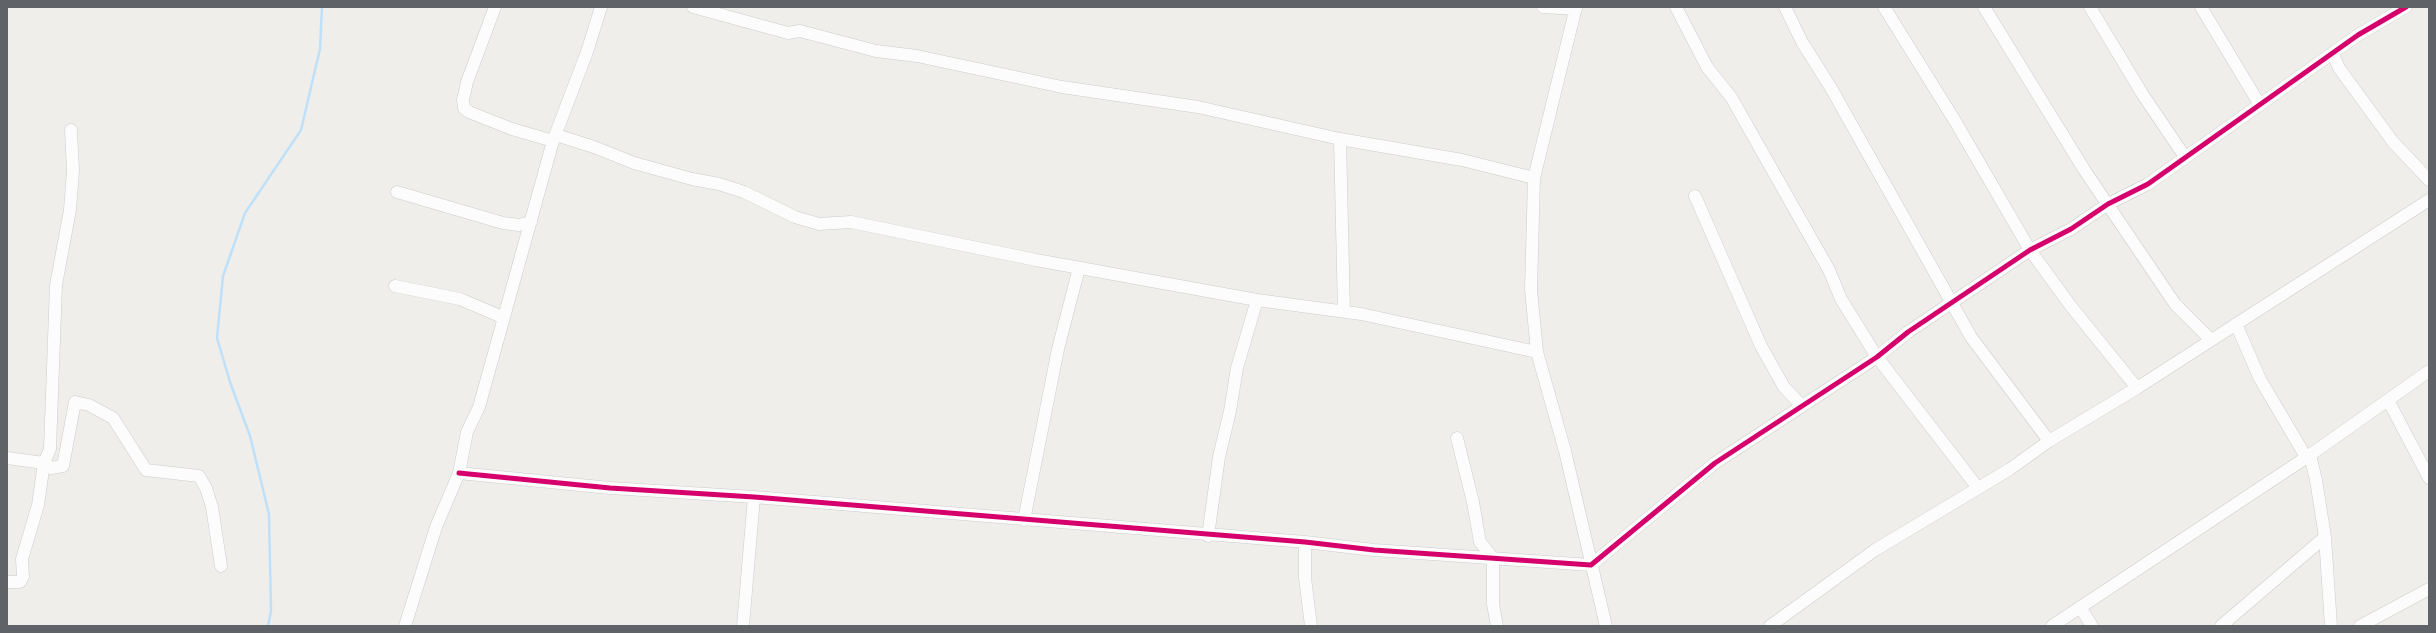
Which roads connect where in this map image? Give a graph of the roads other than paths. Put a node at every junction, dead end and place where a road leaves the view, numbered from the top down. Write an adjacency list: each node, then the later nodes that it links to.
1 (495, 7): 16 (street)
2 (601, 7): 16 (street)
3 (693, 7): 17 (street)
4 (1543, 7): 12 (street)
5 (1676, 7): 36 (street)
6 (1785, 7): 30 (street)
7 (1884, 7): 26 (street)
8 (1984, 7): 24 (street)
9 (2090, 7): 18 (street)
10 (2201, 7): 14 (street)
11 (2406, 7): 13 (street)
12 (1576, 8): 19 (street)
13 (2333, 54): 14 (street); 20 (street)
14 (2260, 105): 18 (street)
15 (71, 130): 45 (street)
16 (555, 138): 25 (street); 27 (street)
17 (1340, 139): 19 (street); 31 (street)
18 (2185, 157): 24 (street)
19 (1534, 178): 35 (street)
20 (2429, 180)
21 (397, 192): 25 (street)
22 (1695, 196): 40 (street)
23 (2429, 200): 33 (street)
24 (2108, 204): 26 (street); 34 (street)
25 (531, 222): 32 (street)
26 (2030, 250): 30 (street); 38 (street)
27 (1079, 268): 29 (street); 50 (street)
28 (395, 286): 32 (street)
29 (1257, 300): 31 (street); 51 (street)
30 (1951, 302): 36 (street); 42 (street)
31 (1344, 312): 35 (street)
32 (502, 317): 46 (street)
33 (2236, 324): 34 (street); 43 (street)
34 (2211, 340): 38 (street)
35 (1537, 352): 55 (street)
36 (1877, 357): 40 (street); 48 (street)
37 (2429, 371): 39 (street)
38 (2136, 388): 42 (street)
39 (2388, 400): 43 (street); 47 (street)
40 (1802, 406): 55 (street)
41 (1457, 438): 54 (street)
42 (2048, 441): 48 (street)
43 (2308, 456): 52 (street); 59 (street)
44 (7, 458): 45 (street)
45 (44, 463): 56 (street); 57 (street)
46 (459, 473): 49 (street); 60 (street)
47 (2429, 478)
48 (1978, 488): 65 (street)
49 (754, 497): 50 (street); 61 (street)
50 (1024, 520): 51 (street)
51 (1208, 536): 53 (street)
52 (2325, 537): 68 (street); 69 (street)
53 (1305, 542): 54 (street); 62 (street)
54 (1493, 558): 55 (street); 63 (street)
55 (1591, 565): 64 (street)
56 (221, 566)
57 (7, 582)
58 (2429, 589): 70 (street)
59 (2080, 607): 66 (street); 67 (street)
60 (405, 626)
61 (743, 626)
62 (1311, 626)
63 (1497, 626)
64 (1606, 626)
65 (1770, 626)
66 (2052, 626)
67 (2092, 626)
68 (2221, 626)
69 (2331, 626)
70 (2360, 626)

